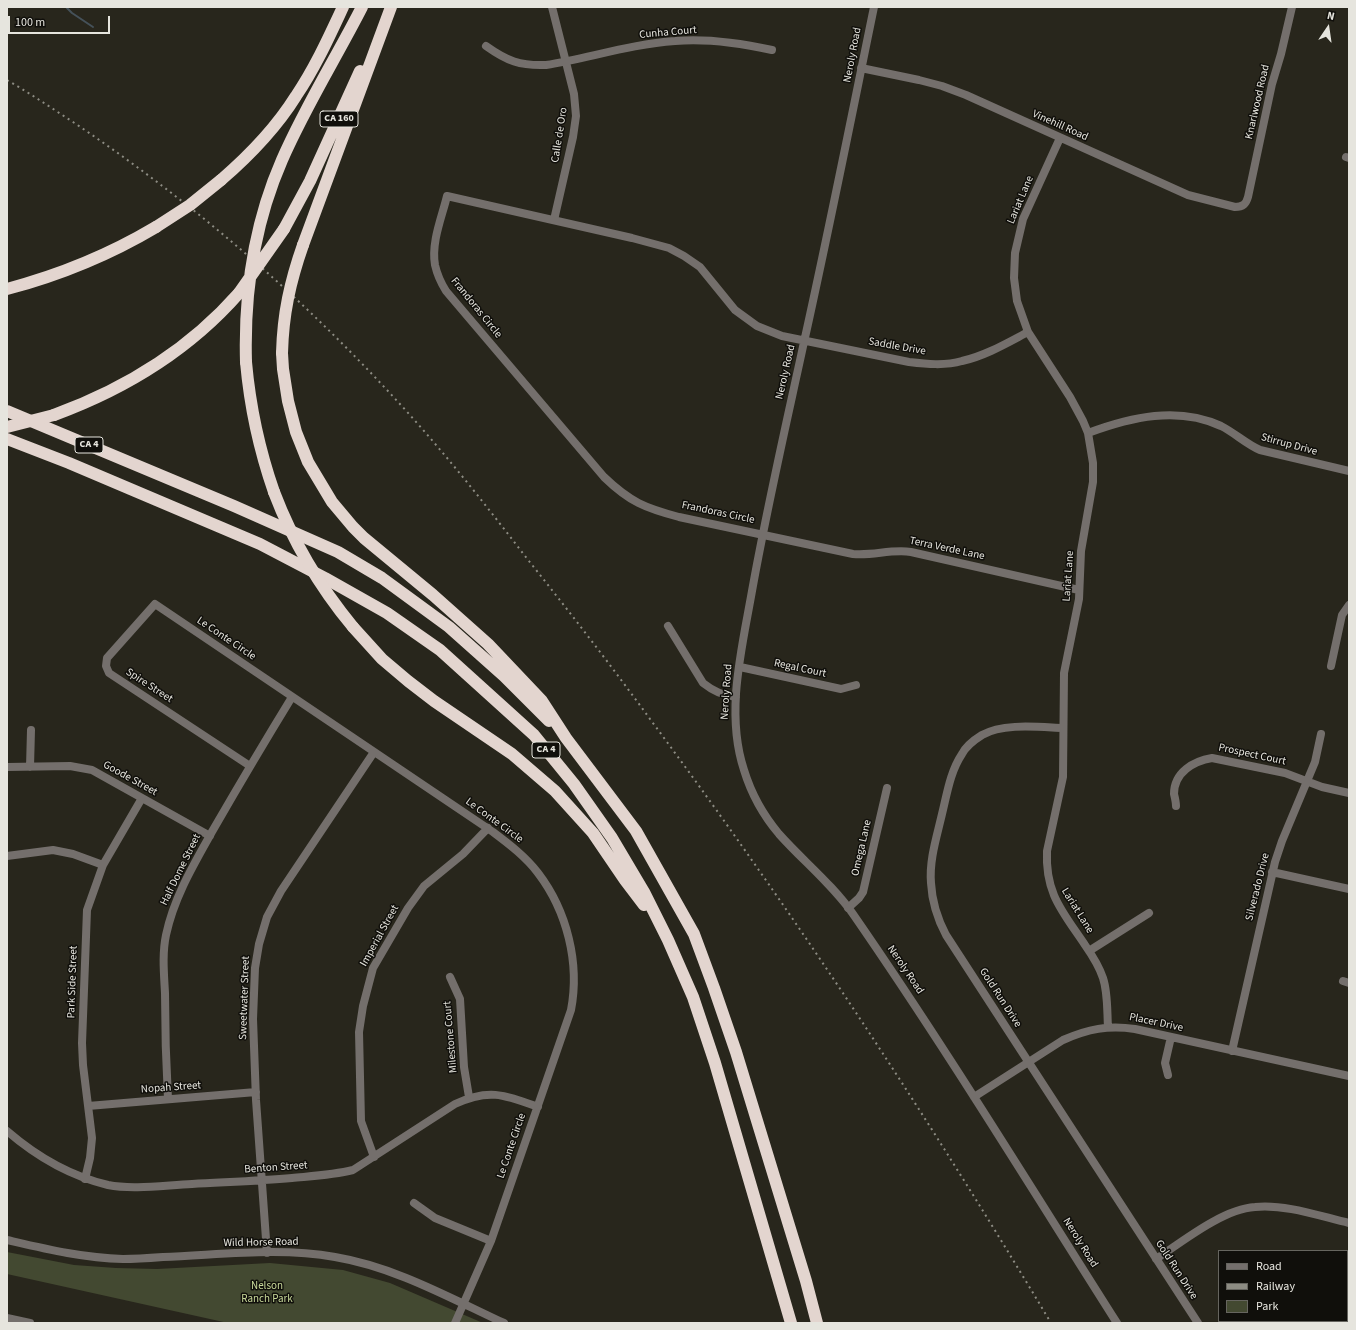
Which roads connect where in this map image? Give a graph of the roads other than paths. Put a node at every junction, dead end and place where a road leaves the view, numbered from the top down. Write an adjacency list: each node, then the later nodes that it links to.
1 (344, 7): 14 (highway, bridge)
2 (362, 7): 53 (highway, bridge)
3 (390, 7): 18 (highway, CA 160, bridge); 35 (highway, bridge)
4 (552, 7): 9 (street, Calle de Oro)
5 (874, 7): 10 (street, Neroly Road)
6 (1292, 7): 12 (street, Knarlwood Road)
7 (486, 46): 9 (street, Cunha Court)
8 (772, 50): 9 (street, Cunha Court)
9 (566, 62): 13 (street, Calle de Oro)
10 (862, 68): 11 (street, Vinehill Road); 16 (street, Neroly Road)
11 (1060, 138): 12 (street, Vinehill Road); 15 (street, Lariat Lane)
12 (1247, 202)
13 (554, 220): 16 (street, Frandoras Circle); 22 (street, Frandoras Circle)
14 (7, 289)
15 (1028, 332): 16 (street, Saddle Drive); 19 (street, Lariat Lane)
16 (805, 340): 22 (street, Neroly Road)
17 (7, 411): 35 (highway, CA 4)
18 (7, 427)
19 (1088, 433): 21 (street, Stirrup Drive); 23 (street, Lariat Lane)
20 (7, 439): 53 (highway, CA 4)
21 (1349, 471)
22 (762, 534): 23 (street, Terra Verde Lane); 28 (street, Neroly Road)
23 (1079, 590): 32 (street, Lariat Lane)
24 (155, 604): 30 (street, Le Conte Circle); 37 (street, Spire Street)
25 (1349, 605): 27 (street)
26 (668, 626): 31 (street)
27 (1331, 666)
28 (740, 667): 29 (street, Regal Court); 31 (street, Neroly Road)
29 (856, 686)
30 (292, 697): 36 (street, Le Conte Circle); 37 (street, Half Dome Street)
31 (736, 697): 51 (street, Neroly Road)
32 (1063, 728): 54 (street, Lariat Lane); 59 (street, Gold Run Drive)
33 (31, 730): 39 (street)
34 (1321, 734): 40 (street, Silverado Drive)
35 (566, 738): 78 (highway, CA 4)
36 (374, 752): 45 (street, Le Conte Circle); 62 (street, Sweetwater Street)
37 (250, 766): 46 (street, Half Dome Street)
38 (7, 767): 39 (street, Goode Street)
39 (30, 767): 43 (street, Goode Street)
40 (1307, 781): 42 (street, Prospect Court); 44 (street, Prospect Court); 49 (street, Silverado Drive)
41 (887, 788): 51 (street, Omega Lane)
42 (1349, 793)
43 (142, 798): 46 (street, Goode Street); 48 (street, Park Side Street)
44 (1176, 806)
45 (488, 828): 67 (street, Le Conte Circle); 69 (street, Imperial Street)
46 (210, 836): 65 (street, Half Dome Street)
47 (7, 856): 48 (street)
48 (103, 865): 66 (street, Park Side Street)
49 (1272, 872): 50 (street); 58 (street, Silverado Drive)
50 (1349, 889)
51 (848, 908): 64 (street, Neroly Road)
52 (1149, 913): 54 (street)
53 (662, 929): 84 (highway, CA 4)
54 (1089, 951): 56 (street, Lariat Lane)
55 (450, 976): 63 (street, Milestone Court)
56 (1108, 1027): 57 (street, Placer Drive); 59 (street, Placer Drive)
57 (1171, 1037): 58 (street, Placer Drive); 60 (street)
58 (1232, 1051): 61 (street, Placer Drive)
59 (1029, 1062): 64 (street, Placer Drive); 77 (street, Gold Run Drive)
60 (1168, 1075)
61 (1349, 1076)
62 (256, 1092): 65 (street, Nopah Street); 71 (street, Sweetwater Street)
63 (469, 1097): 67 (street, Benton Street); 69 (street, Benton Street)
64 (974, 1097): 87 (street, Neroly Road)
65 (168, 1099): 66 (street, Nopah Street)
66 (88, 1106): 70 (street, Park Side Street)
67 (538, 1107): 75 (street, Le Conte Circle)
68 (7, 1131): 70 (street, Benton Street)
69 (374, 1157): 71 (street, Benton Street)
70 (85, 1179): 71 (street, Benton Street)
71 (262, 1180): 76 (street, Sweetwater Street)
72 (414, 1203): 75 (street)
73 (1349, 1223): 77 (street)
74 (7, 1240): 76 (street, Wild Horse Road)
75 (491, 1240): 79 (street, Le Conte Circle)
76 (266, 1253): 79 (street, Wild Horse Road)
77 (1156, 1259): 88 (street, Gold Run Drive)
78 (806, 1281): 85 (highway, CA 4); 86 (highway)
79 (462, 1304): 82 (street, Le Conte Circle); 83 (street, Wild Horse Road)
80 (7, 1318): 81 (street)
81 (30, 1323)
82 (455, 1323)
83 (504, 1323)
84 (791, 1323)
85 (817, 1323)
86 (823, 1323)
87 (1117, 1323)
88 (1198, 1323)

